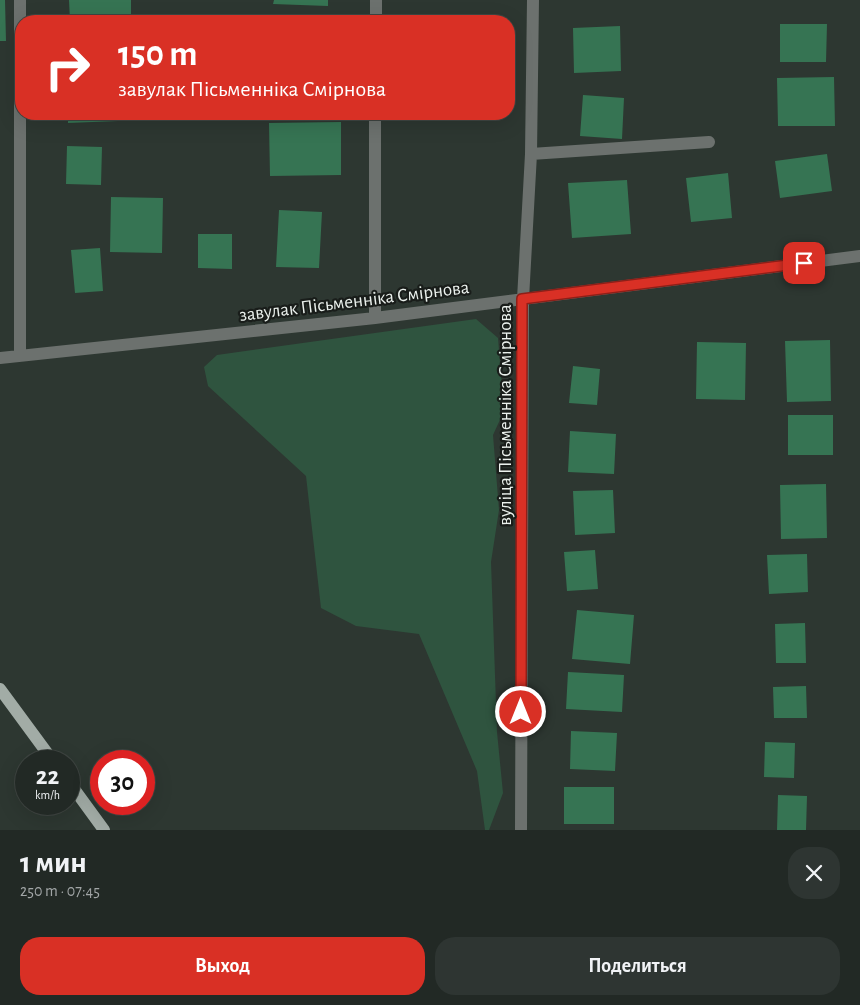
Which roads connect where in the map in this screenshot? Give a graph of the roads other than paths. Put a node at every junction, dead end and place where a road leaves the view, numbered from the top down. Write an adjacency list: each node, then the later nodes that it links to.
1 (20, 0): 4 (street)
2 (376, 0): 5 (street)
3 (533, 0): 9 (street, вуліца Пісьменніка Смірнова)
4 (20, 15)
5 (376, 15)
6 (20, 120): 13 (street)
7 (375, 120): 12 (street)
8 (709, 142): 9 (street)
9 (531, 154): 11 (street, вуліца Пісьменніка Смірнова)
10 (860, 256): 11 (street, завулак Пісьменніка Смірнова)
11 (522, 299): 12 (street, завулак Пісьменніка Смірнова); 19 (street, вуліца Пісьменніка Смірнова)
12 (375, 318): 13 (street, завулак Пісьменніка Смірнова)
13 (20, 356): 14 (street, завулак Пісьменніка Смірнова)
14 (0, 358)
15 (0, 689): 16 (main road)
16 (45, 750)
17 (80, 797): 18 (main road)
18 (104, 830)
19 (521, 830)

